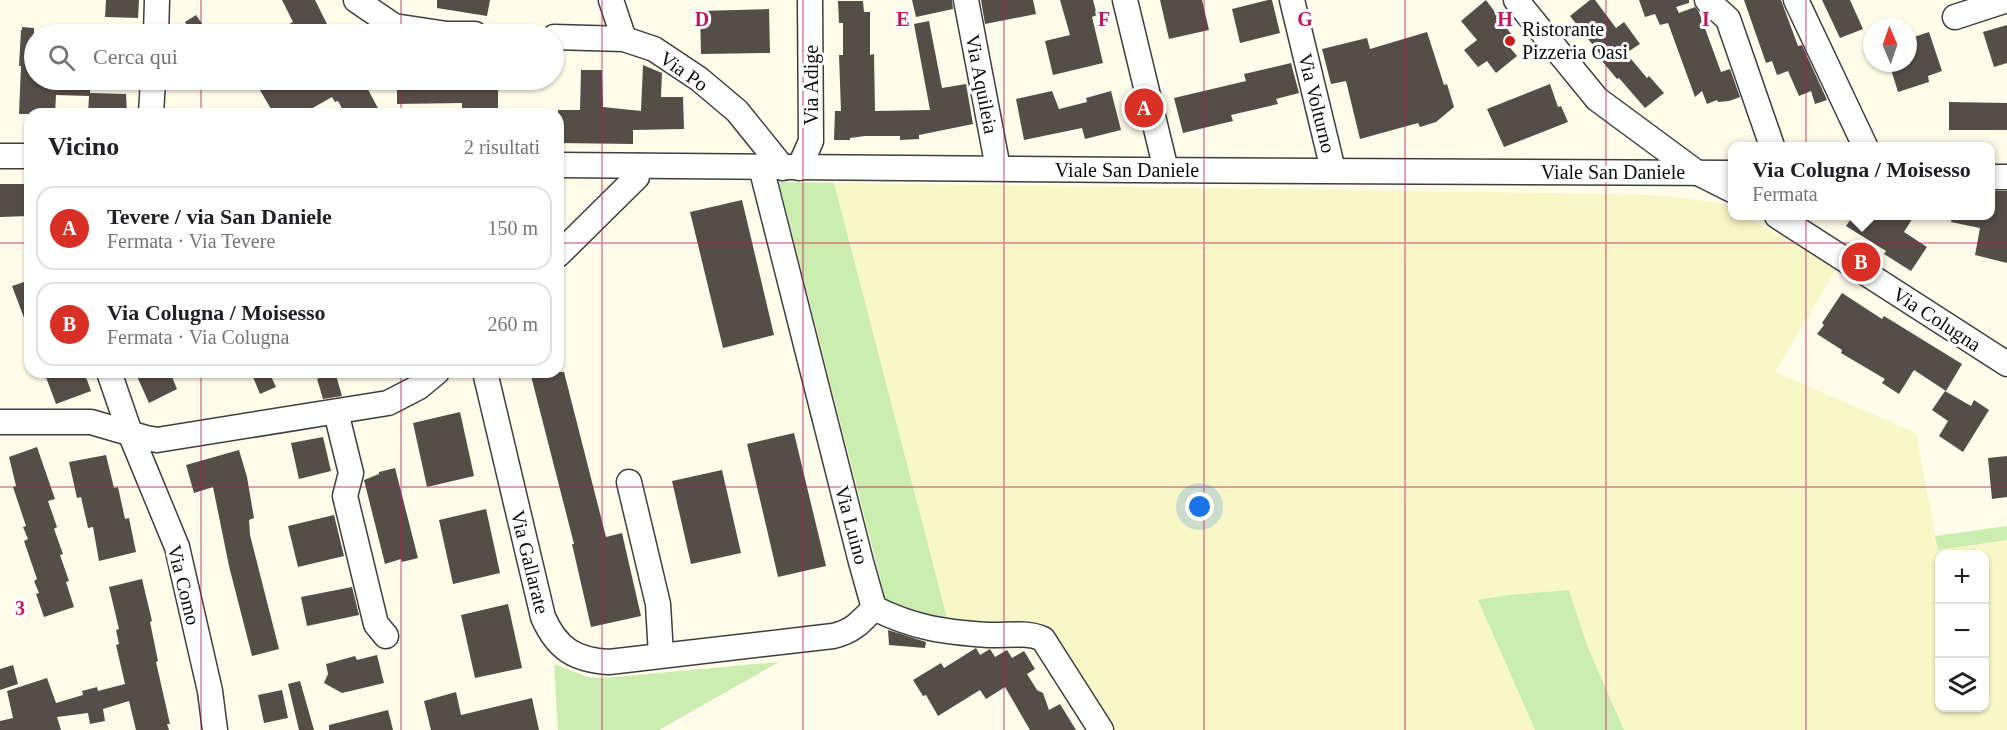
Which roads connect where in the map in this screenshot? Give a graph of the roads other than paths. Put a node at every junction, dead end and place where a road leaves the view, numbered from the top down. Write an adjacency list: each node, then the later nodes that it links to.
1 (158, 0): 13 (street)
2 (356, 0): 14 (street)
3 (611, 0): 16 (street)
4 (810, 0): 25 (street, Via Adige)
5 (966, 0): 26 (street, Via Aquileia)
6 (1125, 0): 27 (street)
7 (1292, 0): 28 (street, Via Volturno)
8 (1516, 0): 29 (street)
9 (1707, 0): 19 (street)
10 (1796, 0): 20 (street)
11 (2007, 0): 12 (street)
12 (1955, 17)
13 (157, 24)
14 (391, 24)
15 (564, 37): 16 (street, Via Po)
16 (624, 39): 25 (street, Via Po)
17 (152, 90): 18 (street)
18 (151, 108)
19 (1770, 142)
20 (1862, 142)
21 (0, 156): 22 (street)
22 (24, 156)
23 (564, 165): 24 (street, Viale San Daniele)
24 (638, 166): 25 (street, Viale San Daniele); 33 (street)
25 (781, 168): 26 (street, Viale San Daniele); 42 (street, Via Luino)
26 (998, 168): 27 (street, Viale San Daniele)
27 (1166, 170): 28 (street, Viale San Daniele)
28 (1333, 170): 29 (street, Viale San Daniele)
29 (1696, 172): 30 (street, Viale San Daniele); 31 (street)
30 (1728, 173)
31 (1728, 188)
32 (1783, 220): 34 (street, Via Colugna)
33 (564, 249)
34 (2007, 364)
35 (111, 378): 40 (street, Via Como)
36 (430, 378): 38 (street)
37 (486, 378): 44 (street, Via Gallarate)
38 (336, 412): 40 (street); 43 (street)
39 (0, 422): 40 (street)
40 (132, 439): 45 (street, Via Como)
41 (629, 482): 44 (street)
42 (874, 608): 44 (street, Via Gallarate); 46 (street)
43 (386, 636)
44 (662, 655)
45 (215, 730)
46 (1101, 730)

